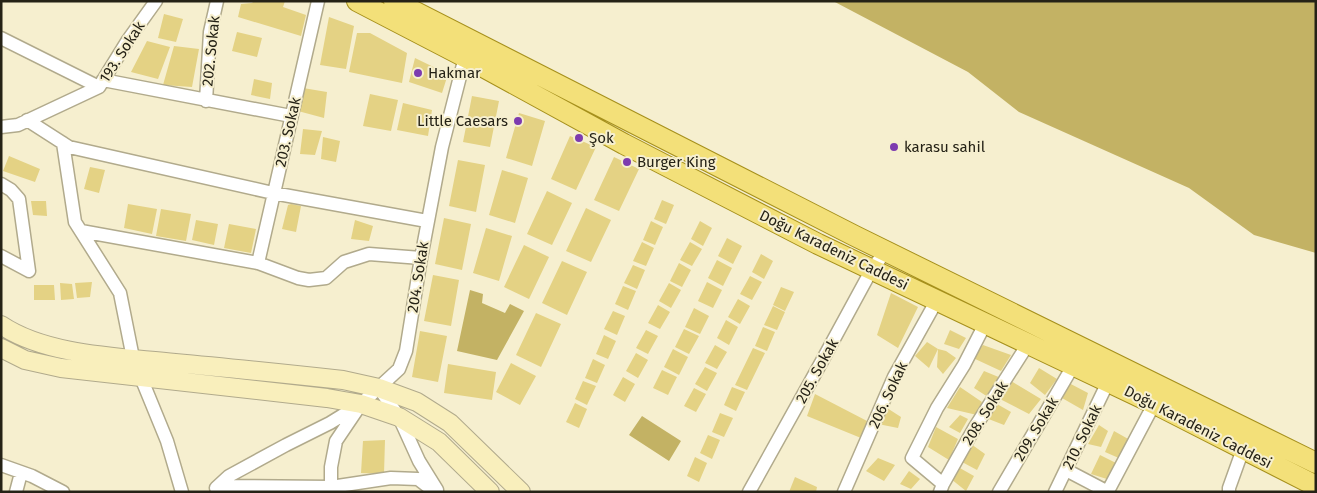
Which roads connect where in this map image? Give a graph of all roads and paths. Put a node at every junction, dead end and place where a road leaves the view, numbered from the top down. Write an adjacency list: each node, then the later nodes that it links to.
1 (156, 1): 8 (street, 193. Sokak)
2 (217, 1): 9 (street, 202. Sokak)
3 (318, 1): 10 (street, 203. Sokak)
4 (357, 1): 7 (main road, Doğu Karadeniz Caddesi)
5 (394, 1): 7 (main road, Doğu Karadeniz Caddesi)
6 (1, 38): 8 (street, 193. Sokak)
7 (468, 49): 16 (street, 204. Sokak); 18 (main road, Doğu Karadeniz Caddesi); 22 (main road, Doğu Karadeniz Caddesi)
8 (101, 84): 9 (street); 11 (street)
9 (206, 101): 10 (street)
10 (291, 116): 15 (street, 203. Sokak)
11 (27, 120): 12 (street); 13 (street)
12 (1, 127)
13 (63, 143): 15 (street); 17 (street)
14 (1, 184): 19 (street)
15 (273, 192): 16 (street); 21 (street, 203. Sokak)
16 (427, 222): 20 (street, 204. Sokak)
17 (81, 231): 21 (street); 29 (street)
18 (886, 251): 22 (street, 205. Sokak); 38 (main road, Doğu Karadeniz Caddesi)
19 (1, 256)
20 (421, 258): 21 (street); 33 (street, 204. Sokak)
21 (258, 263)
22 (872, 269): 23 (main road, Doğu Karadeniz Caddesi); 53 (street, 205. Sokak)
23 (937, 300): 24 (main road, Doğu Karadeniz Caddesi); 54 (street, 206. Sokak)
24 (985, 324): 27 (main road, Doğu Karadeniz Caddesi); 43 (street)
25 (1, 325): 26 (main road)
26 (32, 340): 28 (street); 29 (main road)
27 (1028, 344): 30 (main road, Doğu Karadeniz Caddesi); 43 (street, 208. Sokak)
28 (1, 348): 31 (main road)
29 (133, 358): 31 (street); 33 (main road)
30 (1073, 366): 32 (main road, Doğu Karadeniz Caddesi); 55 (street, 209. Sokak)
31 (141, 377): 34 (main road); 48 (street)
32 (1108, 382): 35 (main road, Doğu Karadeniz Caddesi); 40 (street, 210. Sokak)
33 (380, 388): 34 (street, 204. Sokak); 36 (street); 52 (main road)
34 (361, 404): 36 (main road); 44 (street); 45 (street, 204. Sokak)
35 (1154, 404): 37 (main road, Doğu Karadeniz Caddesi); 57 (street)
36 (399, 417): 50 (street); 51 (main road)
37 (1243, 449): 42 (main road, Doğu Karadeniz Caddesi); 58 (street)
38 (1316, 463)
39 (1, 465): 41 (street)
40 (1066, 470): 56 (street, 210. Sokak); 57 (street)
41 (22, 473): 46 (street); 47 (street)
42 (1316, 486)
43 (942, 488)
44 (216, 489): 45 (street)
45 (331, 490): 49 (street)
46 (16, 492)
47 (63, 492)
48 (182, 492)
49 (435, 492)
50 (439, 492)
51 (490, 492)
52 (521, 492)
53 (749, 492)
54 (844, 492)
55 (999, 492)
56 (1054, 492)
57 (1108, 492)
58 (1229, 492)

